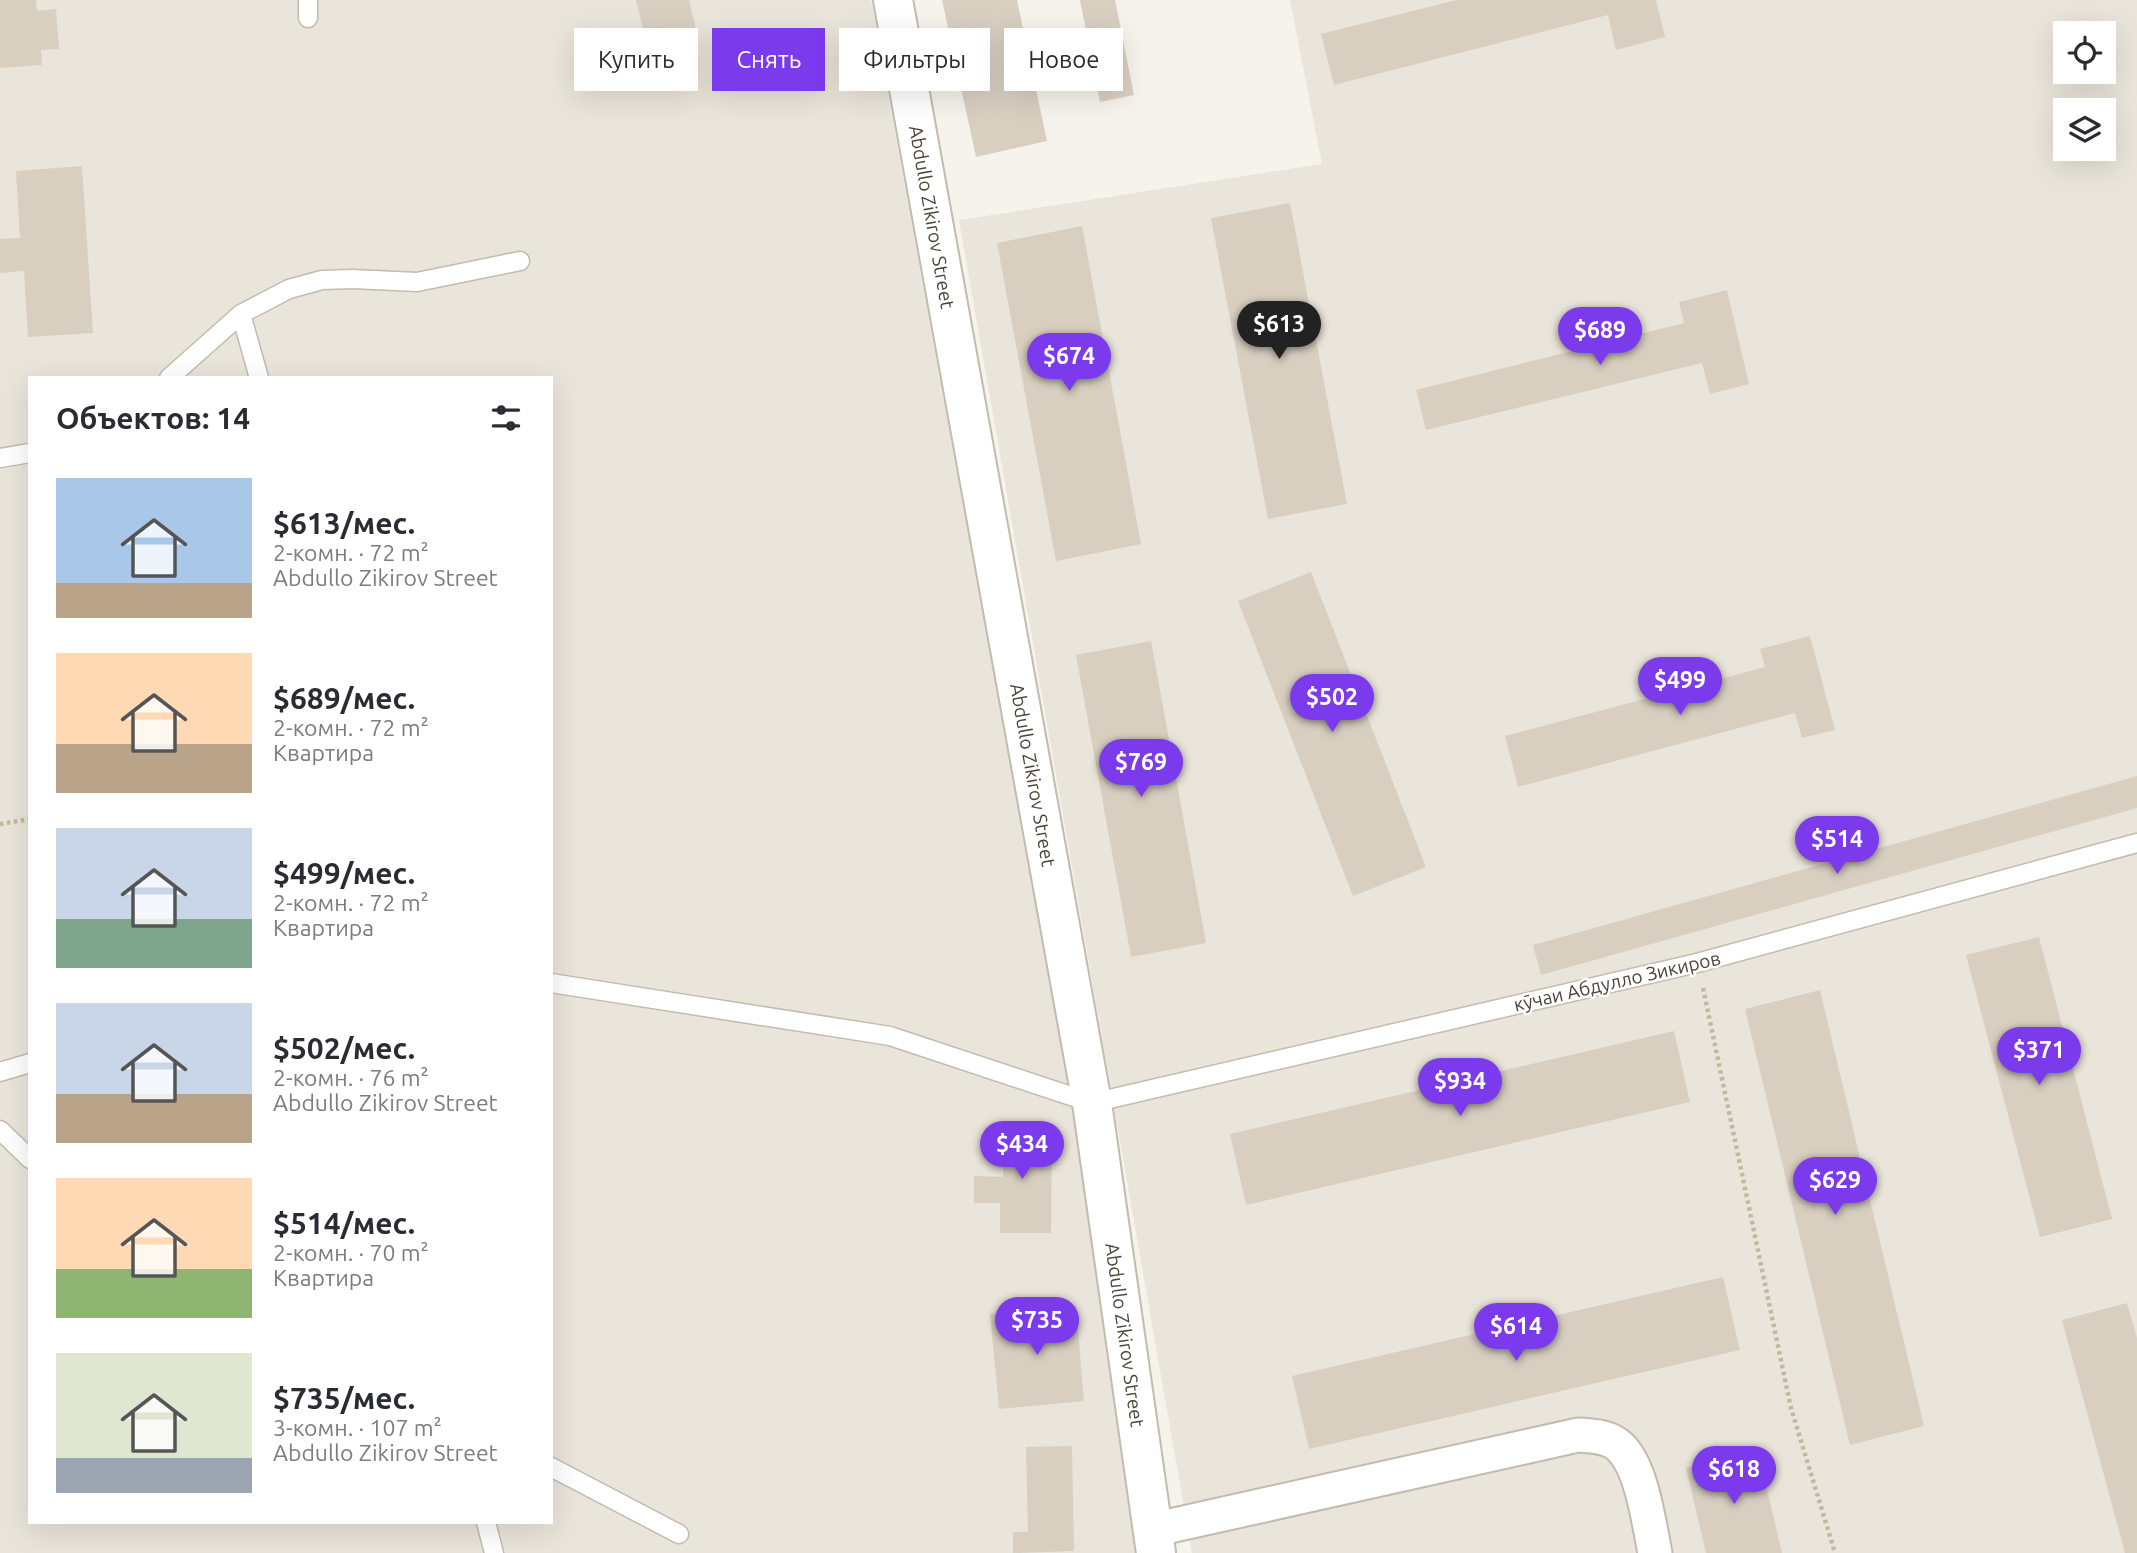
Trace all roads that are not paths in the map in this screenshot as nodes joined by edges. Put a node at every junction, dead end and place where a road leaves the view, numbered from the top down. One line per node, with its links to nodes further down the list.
1 (893, 0): 12 (street, Abdullo Zikirov Street)
2 (520, 261): 3 (lane)
3 (241, 314): 4 (lane); 5 (lane)
4 (171, 376)
5 (258, 376)
6 (28, 453): 7 (lane)
7 (0, 458)
8 (2137, 843): 12 (lane, кӯчаи Абдулло Зикиров)
9 (553, 983): 12 (lane)
10 (28, 1064): 11 (lane)
11 (0, 1072)
12 (1092, 1103): 18 (street, Abdullo Zikirov Street)
13 (0, 1130): 14 (lane)
14 (28, 1157)
15 (553, 1468): 17 (lane)
16 (487, 1524): 19 (lane)
17 (680, 1534)
18 (1154, 1541): 20 (street)
19 (494, 1553)
20 (1656, 1553)

